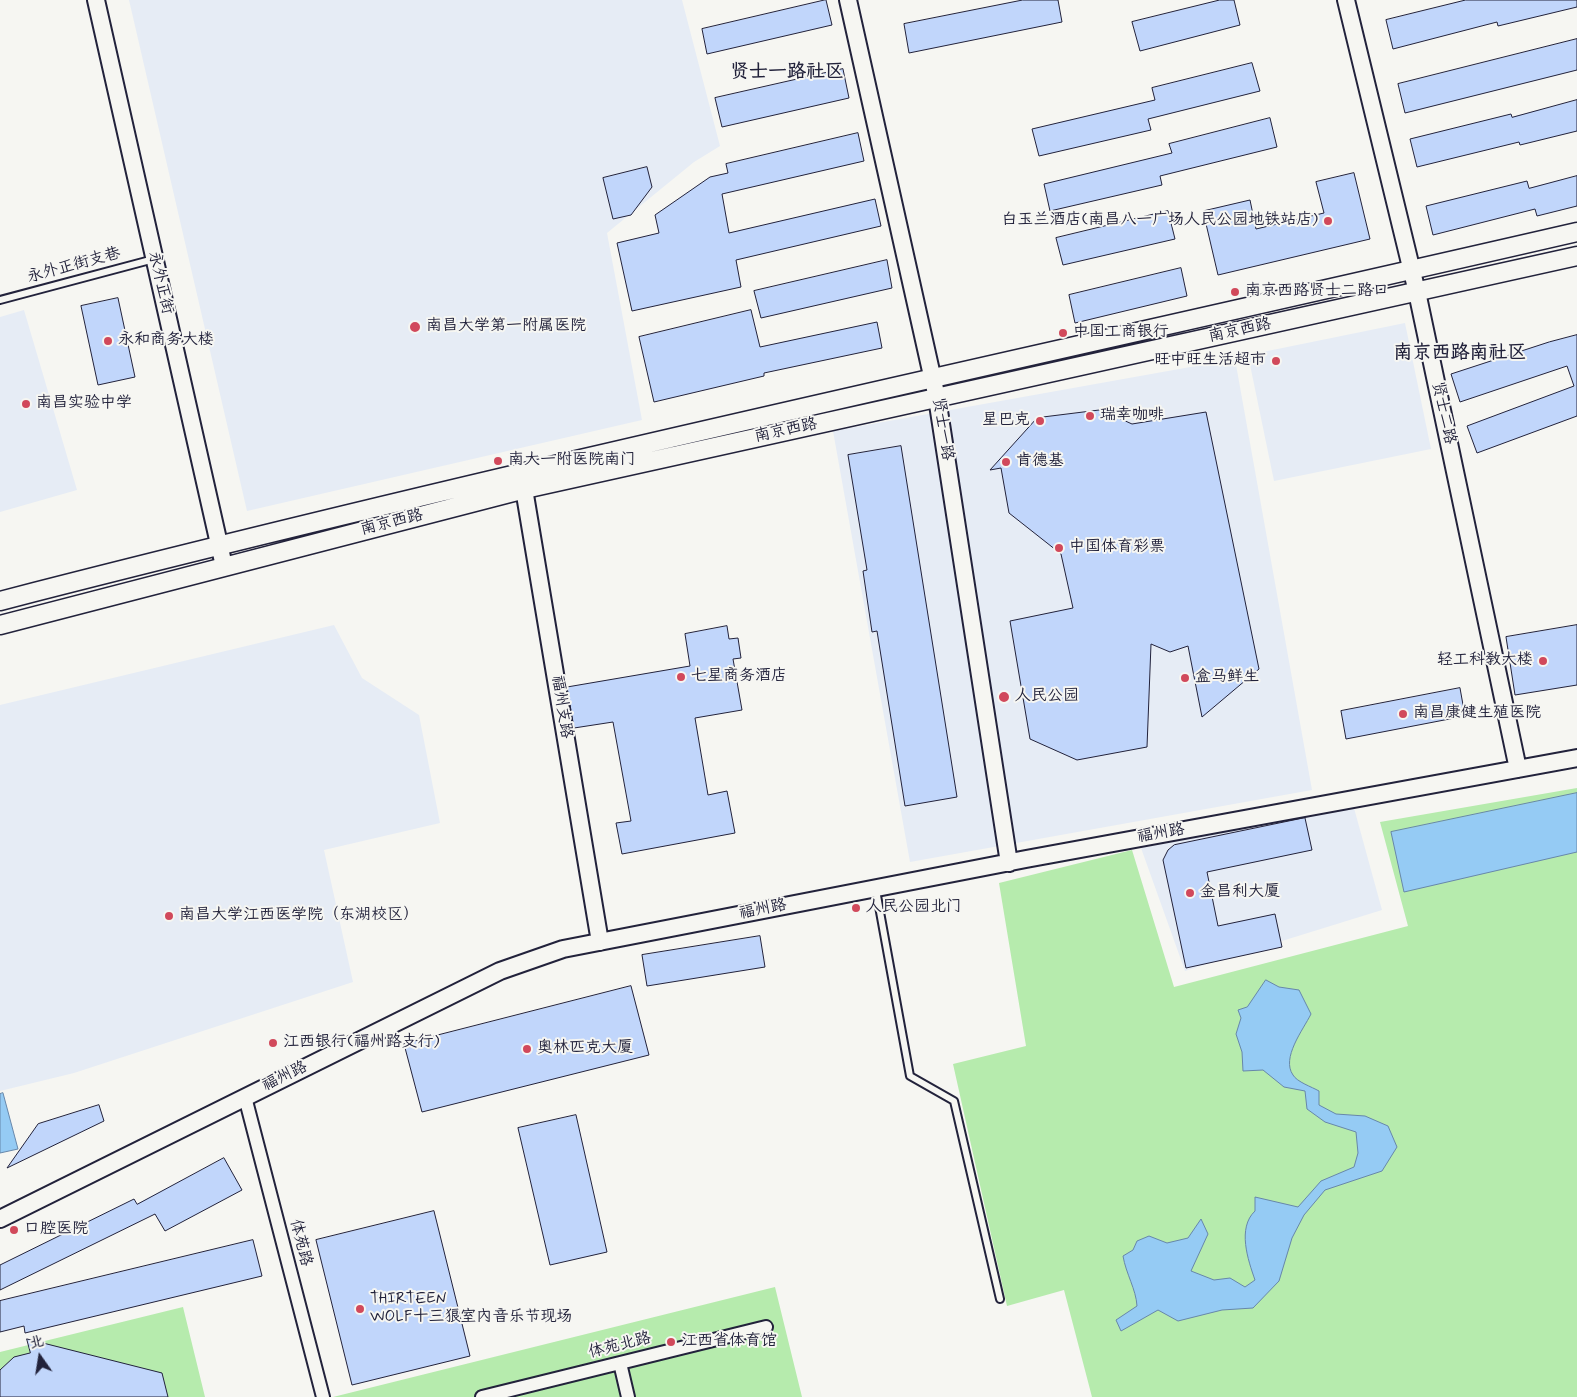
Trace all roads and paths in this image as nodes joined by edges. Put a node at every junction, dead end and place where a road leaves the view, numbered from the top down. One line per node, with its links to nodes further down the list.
1 (96, 0): 6 (street, 永外正街)
2 (848, 0): 10 (street, 贤士一路)
3 (1346, 0): 7 (street, 贤士二路)
4 (1577, 232): 7 (main road, 南京西路)
5 (1577, 256): 8 (main road, 南京西路)
6 (155, 259): 9 (lane, 永外正街支巷); 13 (street, 永外正街)
7 (1411, 270): 8 (street, 贤士二路); 10 (main road, 南京西路)
8 (1417, 292): 11 (main road, 南京西路); 18 (street, 贤士二路)
9 (0, 300)
10 (933, 379): 11 (street, 贤士一路); 12 (main road, 南京西路)
11 (937, 398): 12 (main road, 南京西路); 19 (street, 贤士一路)
12 (523, 481): 13 (main road, 南京西路); 14 (main road, 南京西路); 21 (street, 福州支路)
13 (219, 544): 14 (street, 永外正街); 15 (main road, 南京西路)
14 (224, 566): 16 (main road, 南京西路)
15 (0, 601)
16 (0, 625)
17 (1577, 758): 18 (street, 福州路)
18 (1518, 769): 19 (street, 福州路)
19 (1009, 863): 20 (street, 福州路)
20 (876, 888): 21 (street, 福州路); 24 (lane)
21 (600, 942): 22 (street, 福州路)
22 (245, 1097): 23 (street, 福州路); 27 (street, 体苑路)
23 (0, 1219)
24 (1000, 1299)
25 (766, 1326): 26 (street, 体苑北路)
26 (620, 1363): 28 (street, 体苑北路); 29 (street)
27 (322, 1397)
28 (482, 1397)
29 (628, 1397)

